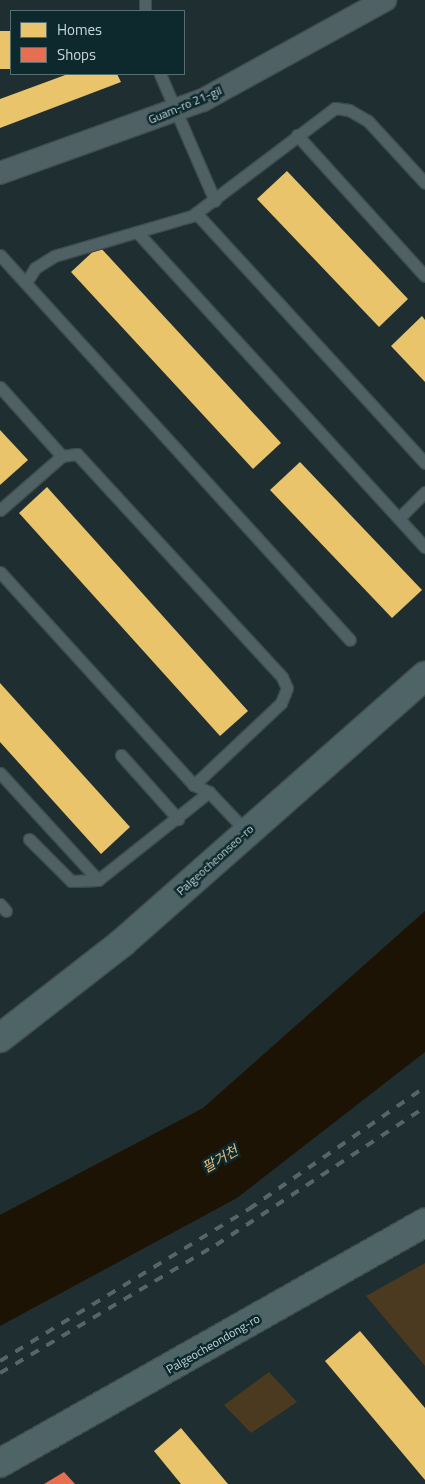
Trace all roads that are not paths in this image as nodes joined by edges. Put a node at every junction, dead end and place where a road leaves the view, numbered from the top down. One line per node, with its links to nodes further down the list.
1 (385, 0): 3 (street, Guam-ro 21-gil)
2 (160, 75): 3 (lane)
3 (176, 111): 5 (street, Guam-ro 21-gil); 7 (lane)
4 (297, 135): 6 (lane); 7 (lane); 11 (lane)
5 (0, 173)
6 (425, 183)
7 (215, 201): 8 (lane)
8 (196, 213): 9 (lane); 15 (lane)
9 (137, 232): 12 (lane); 18 (lane)
10 (0, 255): 12 (lane)
11 (425, 276)
12 (27, 281): 21 (lane)
13 (0, 387): 14 (lane)
14 (62, 456): 17 (lane); 25 (lane)
15 (425, 463)
16 (425, 492): 18 (lane)
17 (0, 510)
18 (399, 518): 19 (lane)
19 (425, 547)
20 (0, 572): 25 (lane)
21 (350, 640)
22 (425, 676): 28 (main road, Palgeocheonseo-ro)
23 (121, 755): 27 (lane)
24 (0, 773): 30 (lane)
25 (194, 785): 26 (lane)
26 (209, 792): 27 (lane); 28 (lane)
27 (178, 819): 30 (lane)
28 (247, 832): 31 (main road, Palgeocheonseo-ro)
29 (29, 839): 30 (lane)
30 (98, 880)
31 (0, 1038)
32 (425, 1223): 33 (main road, Palgeocheondong-ro)
33 (0, 1463)

